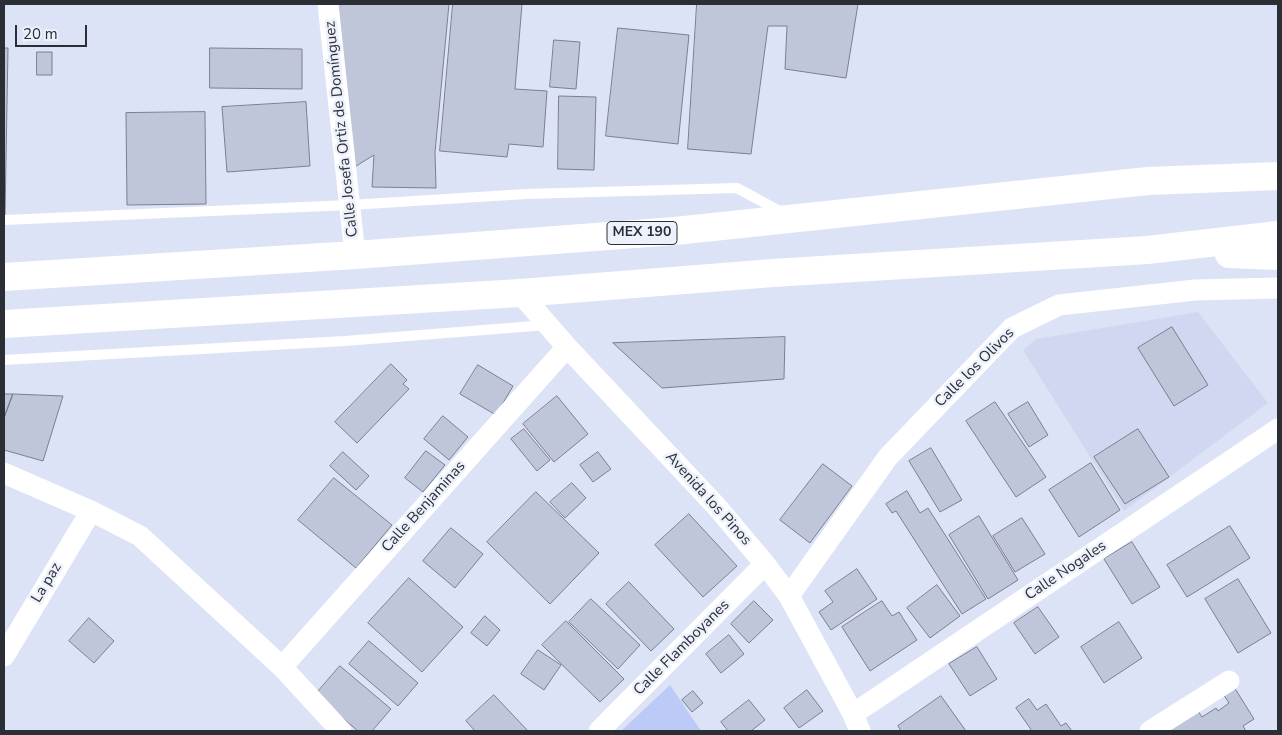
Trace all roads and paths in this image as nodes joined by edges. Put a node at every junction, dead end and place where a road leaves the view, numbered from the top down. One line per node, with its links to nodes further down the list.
1 (328, 4): 5 (street, Calle Josefa Ortiz de Domínguez)
2 (1278, 158): 4 (main road)
3 (1278, 176): 4 (main road, MEX 190)
4 (1148, 181): 6 (main road, MEX 190)
5 (350, 205): 6 (lane); 7 (lane); 10 (street, Calle Josefa Ortiz de Domínguez)
6 (792, 218): 10 (main road, MEX 190)
7 (4, 220)
8 (1278, 235): 9 (main road)
9 (1148, 250): 11 (main road); 14 (main road)
10 (355, 255): 12 (main road, MEX 190)
11 (1278, 256)
12 (4, 277)
13 (1278, 288): 23 (street, Calle los Olivos)
14 (520, 292): 15 (main road); 16 (street, Avenida los Pinos)
15 (4, 324)
16 (548, 325): 17 (street, Avenida los Pinos); 18 (lane)
17 (566, 347): 22 (street, Avenida los Pinos); 25 (street, Calle Benjaminas)
18 (4, 360)
19 (1278, 429): 27 (street, Calle Nogales)
20 (4, 473): 21 (street)
21 (91, 511): 24 (street, La paz); 25 (street)
22 (765, 564): 23 (street, Avenida los Pinos); 29 (street, Calle Flamboyanes)
23 (788, 596): 27 (street, Avenida los Pinos)
24 (4, 656)
25 (282, 667): 28 (street)
26 (1229, 681): 30 (street)
27 (856, 723)
28 (341, 731)
29 (599, 731)
30 (1150, 731)

